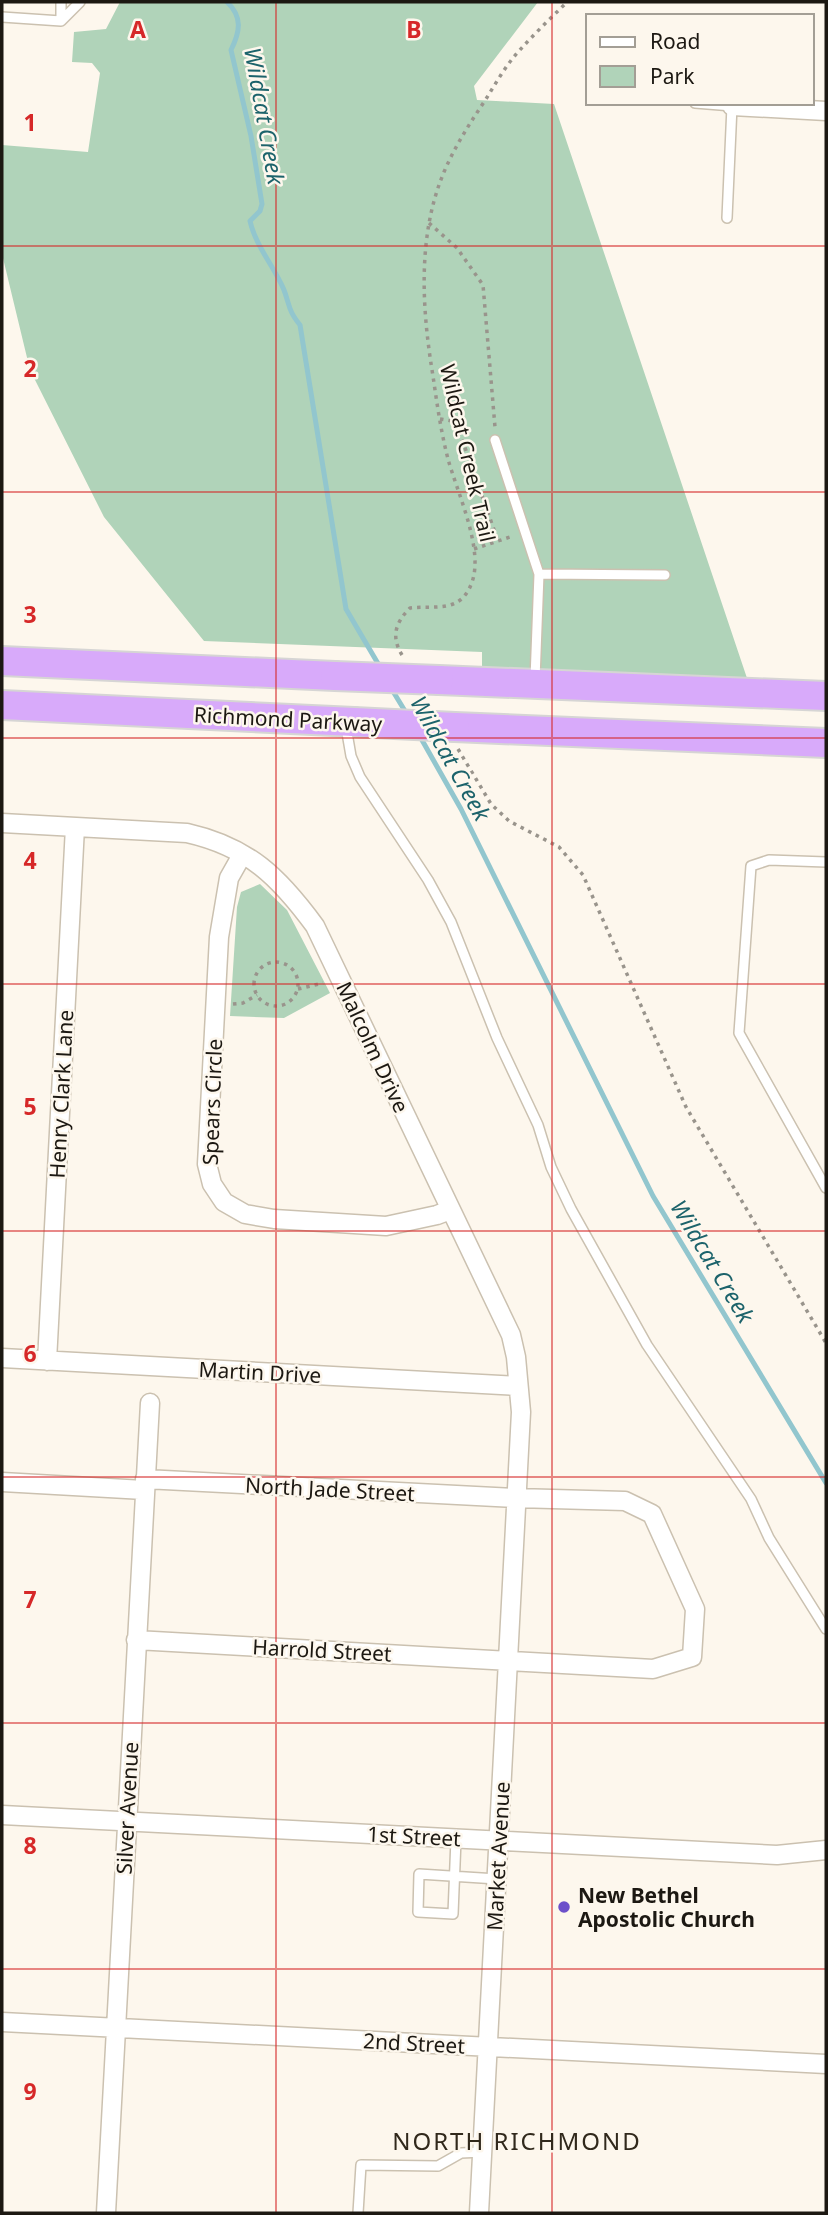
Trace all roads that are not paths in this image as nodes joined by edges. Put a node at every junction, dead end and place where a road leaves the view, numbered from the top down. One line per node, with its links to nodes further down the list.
1 (61, 2): 4 (lane)
2 (80, 2): 4 (lane)
3 (2, 17): 4 (lane)
4 (61, 22)
5 (720, 105): 6 (lane)
6 (732, 106): 7 (street); 8 (lane)
7 (826, 111)
8 (727, 218)
9 (495, 440): 10 (lane)
10 (539, 574): 11 (lane); 13 (lane)
11 (665, 575)
12 (2, 661): 13 (highway, Richmond Parkway, bridge)
13 (535, 683): 14 (highway, Richmond Parkway)
14 (826, 696)
15 (2, 705): 16 (highway, Richmond Parkway)
16 (349, 722): 17 (highway, Richmond Parkway, bridge); 31 (lane)
17 (826, 743)
18 (2, 822): 19 (street, Malcolm Drive)
19 (75, 827): 20 (street, Malcolm Drive); 25 (street, Henry Clark Lane)
20 (242, 855): 23 (street, Malcolm Drive); 23 (street, Spears Circle)
21 (826, 862): 22 (lane)
22 (826, 1188)
23 (450, 1210): 26 (street, Malcolm Drive)
24 (2, 1358): 25 (street, Martin Drive)
25 (47, 1361): 26 (street, Martin Drive)
26 (518, 1386): 30 (street, Malcolm Drive)
27 (150, 1403): 29 (street, Silver Avenue)
28 (2, 1482): 29 (street, North Jade Street)
29 (145, 1484): 30 (street, North Jade Street); 32 (street, Silver Avenue)
30 (516, 1498): 33 (street, Market Avenue); 33 (street, North Jade Street)
31 (826, 1629)
32 (136, 1640): 33 (street, Harrold Street); 35 (street, Silver Avenue)
33 (507, 1660): 37 (street, Market Avenue)
34 (2, 1815): 35 (street, 1st Street)
35 (127, 1821): 36 (street, 1st Street); 42 (street, Silver Avenue)
36 (456, 1839): 37 (street, 1st Street); 39 (lane)
37 (498, 1841): 38 (street, 1st Street); 40 (street, Market Avenue)
38 (826, 1850)
39 (455, 1877): 39 (lane); 40 (lane)
40 (497, 1879): 43 (street, Market Avenue)
41 (2, 2022): 42 (street, 2nd Street)
42 (116, 2028): 43 (street, 2nd Street); 46 (street, Silver Avenue)
43 (489, 2046): 44 (street, 2nd Street); 45 (street, Market Avenue)
44 (826, 2064)
45 (483, 2152): 47 (lane); 48 (street, Market Avenue)
46 (106, 2213)
47 (358, 2213)
48 (479, 2213)

